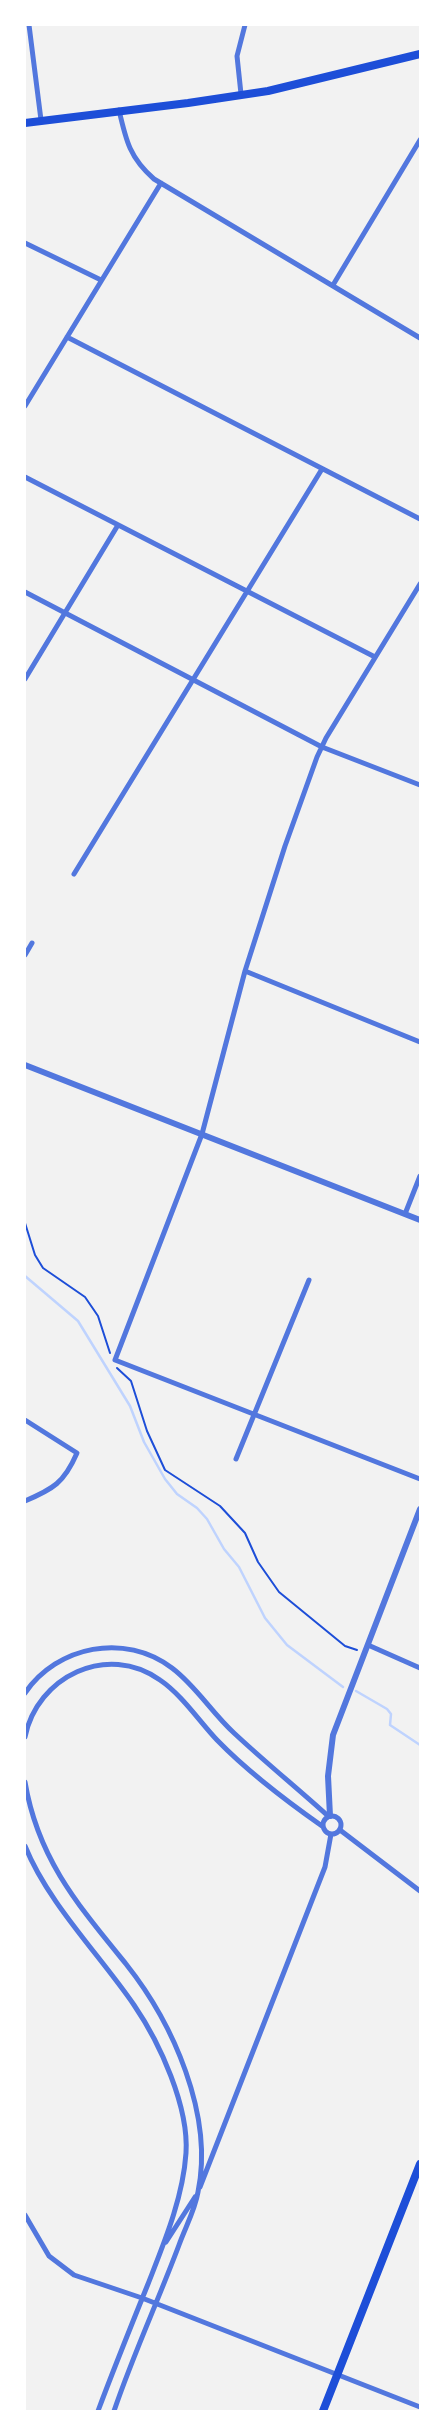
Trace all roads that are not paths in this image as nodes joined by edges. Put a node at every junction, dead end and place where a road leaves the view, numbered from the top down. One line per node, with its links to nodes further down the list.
1 (29, 25): 6 (street)
2 (245, 25): 4 (street)
3 (420, 54): 4 (main road)
4 (241, 94): 5 (main road)
5 (119, 110): 6 (main road); 9 (street)
6 (41, 120): 7 (main road)
7 (25, 122)
8 (420, 140): 12 (street)
9 (160, 184): 11 (street); 12 (street)
10 (25, 243): 11 (street)
11 (101, 280): 13 (street)
12 (333, 285): 14 (street)
13 (67, 337): 15 (street); 16 (street)
14 (420, 338)
15 (25, 406)
16 (322, 469): 18 (street); 22 (street)
17 (25, 477): 19 (street)
18 (420, 519)
19 (118, 525): 22 (street); 23 (street)
20 (420, 584): 24 (street)
21 (25, 592): 23 (street)
22 (246, 592): 24 (street); 26 (street)
23 (66, 612): 25 (street); 26 (street)
24 (375, 656): 27 (street)
25 (25, 679)
26 (193, 679): 27 (street); 29 (street)
27 (322, 747): 28 (street); 32 (street)
28 (420, 785)
29 (74, 874)
30 (32, 944): 31 (street)
31 (25, 955)
32 (245, 971): 33 (street); 35 (street)
33 (420, 1042)
34 (25, 1065): 35 (street)
35 (202, 1134): 37 (street); 40 (street)
36 (420, 1176): 37 (street)
37 (406, 1214): 38 (street)
38 (420, 1220)
39 (309, 1280): 40 (street)
40 (254, 1414): 42 (street); 43 (street)
41 (25, 1420): 44 (street)
42 (236, 1459)
43 (420, 1479)
44 (25, 1502)
45 (420, 1509): 46 (street)
46 (368, 1645): 47 (street); 51 (street)
47 (420, 1668)
48 (25, 1693): 51 (street)
49 (25, 1737): 52 (street)
50 (25, 1782): 58 (street)
51 (329, 1816): 52 (street); 53 (street)
52 (322, 1826): 54 (street)
53 (340, 1830): 54 (street); 56 (street)
54 (331, 1834): 58 (street)
55 (25, 1846): 60 (street)
56 (420, 1891)
57 (420, 2164): 63 (main road)
58 (198, 2192): 60 (street); 62 (street)
59 (25, 2215): 61 (street)
60 (161, 2250): 61 (street)
61 (142, 2298): 62 (street); 65 (street)
62 (157, 2304): 63 (street); 66 (street)
63 (338, 2374): 64 (street); 67 (main road)
64 (420, 2407)
65 (98, 2411)
66 (114, 2411)
67 (324, 2411)

